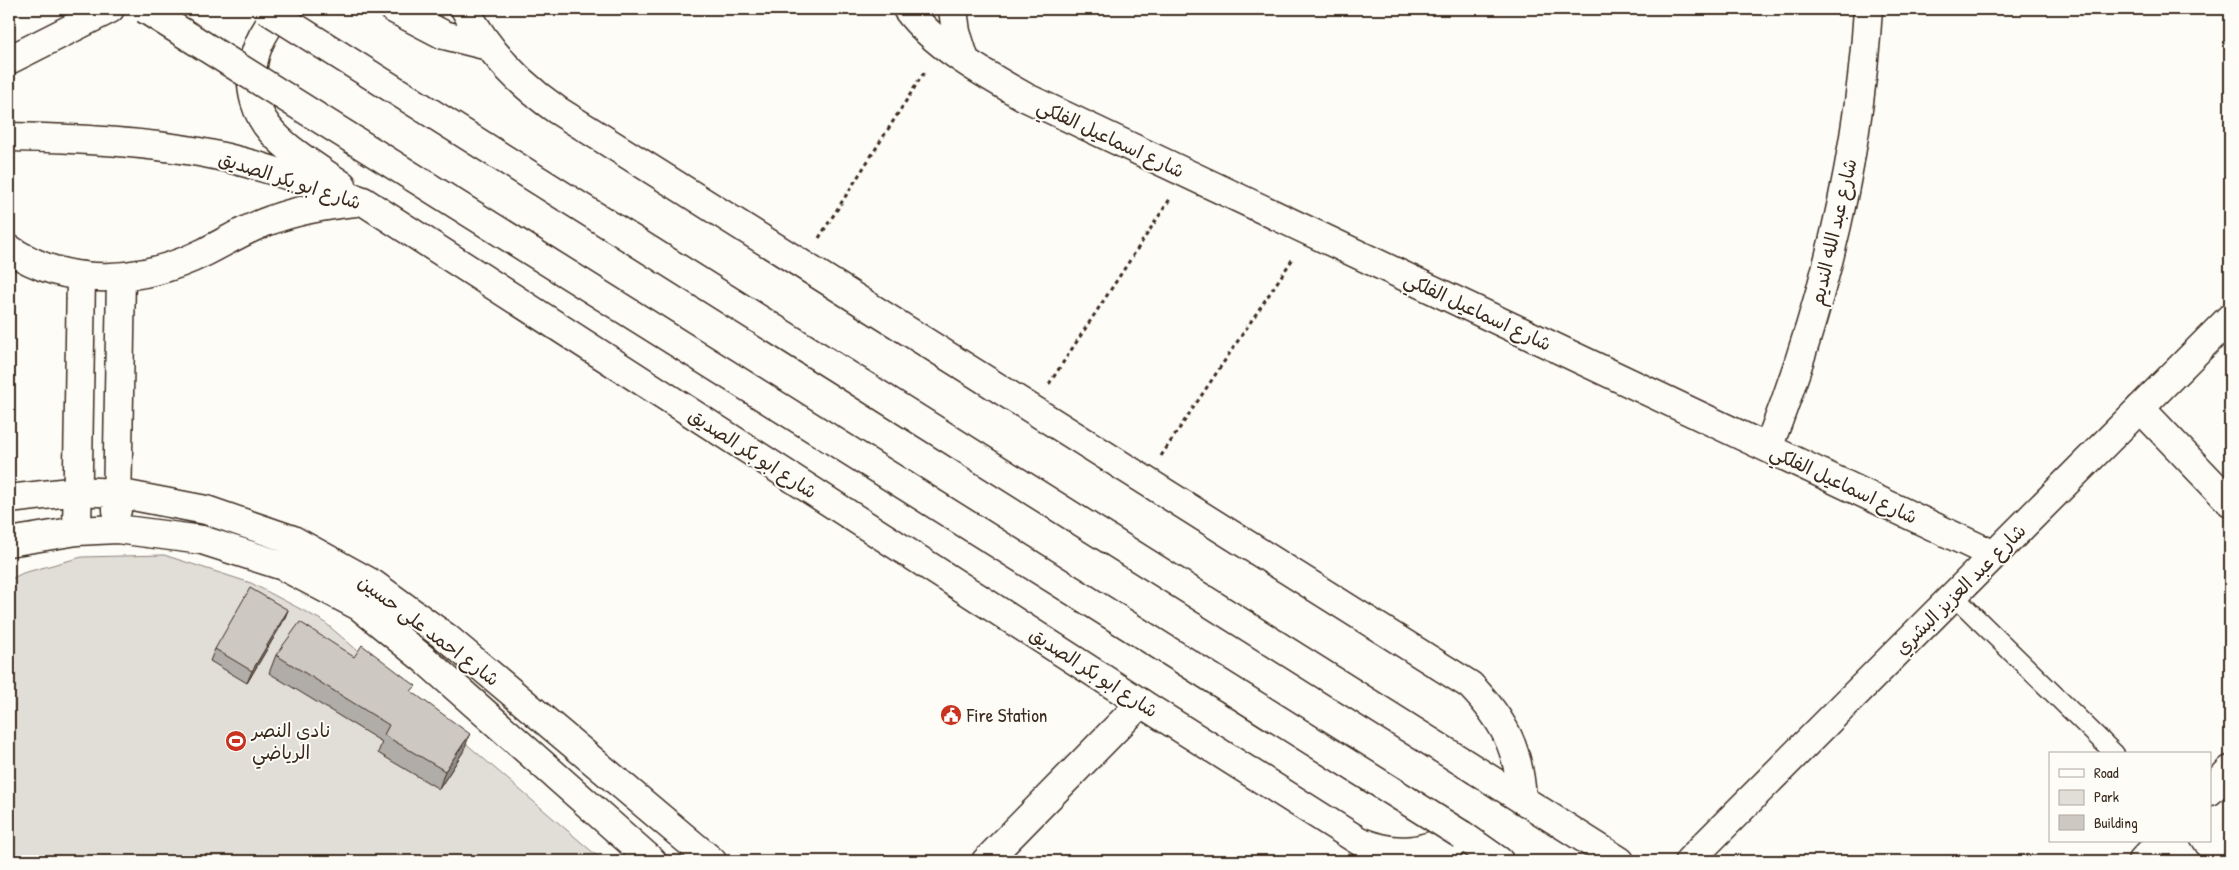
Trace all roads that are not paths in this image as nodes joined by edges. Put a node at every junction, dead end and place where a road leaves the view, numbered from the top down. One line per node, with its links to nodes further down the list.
1 (110, 9): 11 (main road)
2 (145, 9): 35 (main road, bridge)
3 (266, 9): 34 (main road, bridge)
4 (284, 9): 14 (main road)
5 (394, 9): 10 (main road)
6 (466, 9): 10 (main road)
7 (907, 9): 12 (main road, شارع اسماعيل الفلكي)
8 (953, 9): 12 (main road)
9 (1868, 9): 20 (main road, شارع عبد الله النديم)
10 (488, 46): 34 (main road)
11 (9, 60)
12 (966, 60): 20 (main road, شارع اسماعيل الفلكي)
13 (9, 137): 14 (main road, شارع ابو بكر الصديق)
14 (363, 201): 17 (main road); 30 (main road, شارع ابو بكر الصديق)
15 (9, 249): 16 (main road)
16 (81, 276): 17 (main road); 21 (main road)
17 (121, 277): 22 (main road)
18 (2230, 318): 19 (main road, شارع عبد العزيز البشري)
19 (2140, 408): 24 (main road); 28 (main road, شارع عبد العزيز البشري)
20 (1768, 448): 28 (main road, شارع اسماعيل الفلكي)
21 (78, 491): 22 (main road, شارع احمد على حسين); 23 (main road, شارع احمد على حسين); 26 (main road)
22 (117, 493): 25 (main road); 39 (main road, شارع احمد على حسين)
23 (9, 499)
24 (2230, 502)
25 (117, 529): 26 (main road, شارع احمد على حسين); 38 (main road, شارع احمد على حسين)
26 (78, 530): 27 (main road, شارع احمد على حسين)
27 (9, 542)
28 (1994, 555): 29 (main road, شارع عبد العزيز البشري)
29 (1954, 596): 31 (lane); 44 (main road, شارع عبد العزيز البشري)
30 (1141, 703): 35 (main road, شارع ابو بكر الصديق); 40 (main road)
31 (2113, 752)
32 (2230, 770): 33 (main road)
33 (2212, 789)
34 (1522, 799): 43 (main road)
35 (1462, 835): 41 (main road); 42 (main road)
36 (2160, 842): 45 (main road)
37 (2173, 842): 46 (main road)
38 (652, 861)
39 (712, 861)
40 (986, 861)
41 (1435, 861)
42 (1499, 861)
43 (1620, 861)
44 (1689, 861)
45 (2142, 861)
46 (2184, 861)

